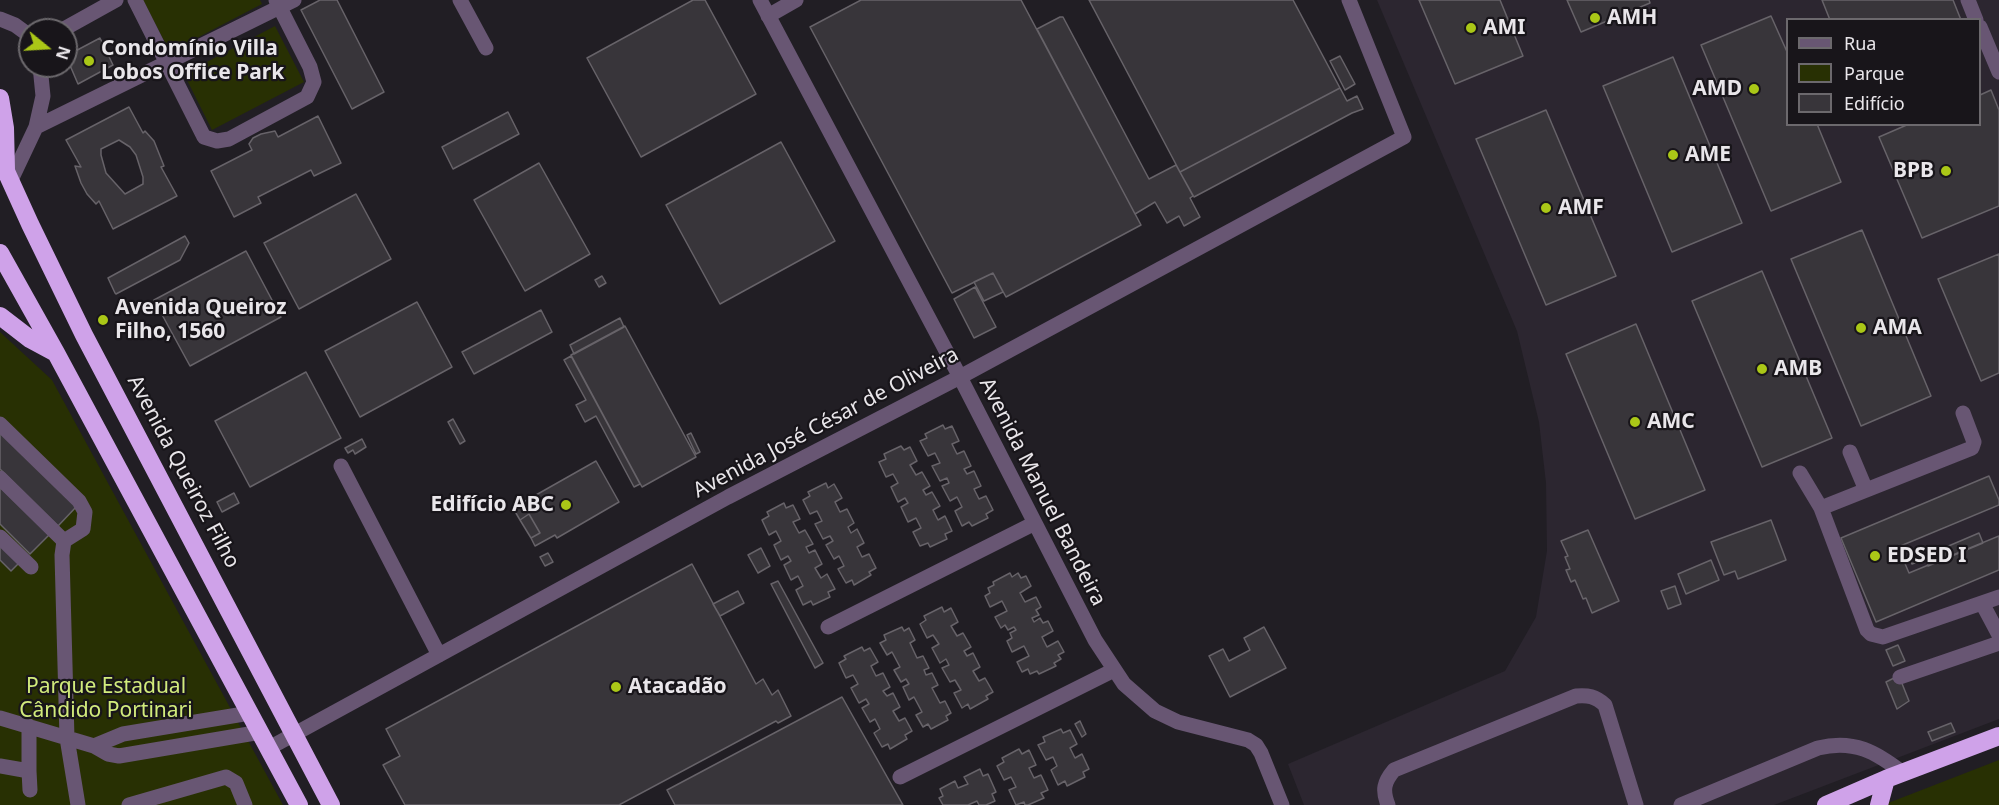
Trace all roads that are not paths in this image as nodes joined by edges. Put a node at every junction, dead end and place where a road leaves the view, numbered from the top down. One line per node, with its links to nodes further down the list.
1 (116, 0): 13 (street)
2 (135, 0): 17 (street)
3 (294, 0): 9 (street)
4 (460, 0): 16 (street)
5 (760, 0): 10 (street, Avenida Manuel Bandeira)
6 (796, 0): 10 (street)
7 (1349, 0): 26 (street, Avenida José César de Oliveira)
8 (1968, 0): 11 (street)
9 (278, 4): 17 (street); 17 (street)
10 (768, 16): 26 (street, Avenida Manuel Bandeira)
11 (1975, 18)
12 (0, 19): 14 (street)
13 (78, 21)
14 (18, 27)
15 (1981, 29): 18 (street)
16 (486, 48)
17 (166, 62): 21 (street)
18 (1999, 72)
19 (41, 78): 21 (street)
20 (0, 98): 22 (highway)
21 (36, 127): 22 (street)
22 (6, 170): 50 (highway, Avenida Queiroz Filho)
23 (0, 253): 25 (highway)
24 (0, 316): 25 (highway)
25 (56, 353): 47 (highway)
26 (960, 377): 35 (street, Avenida Manuel Bandeira); 44 (street, Avenida José César de Oliveira)
27 (1963, 413): 33 (street)
28 (0, 424): 37 (street)
29 (1850, 452): 33 (street)
30 (341, 466): 44 (street)
31 (1800, 472): 34 (street)
32 (0, 478): 37 (street)
33 (1866, 490): 34 (street)
34 (1821, 508): 40 (street)
35 (1035, 523): 41 (street); 45 (street, Avenida Manuel Bandeira)
36 (0, 537): 38 (street)
37 (64, 542): 52 (street)
38 (31, 567)
39 (1999, 597): 40 (street)
40 (1982, 603): 42 (street)
41 (828, 627)
42 (1999, 635)
43 (1999, 644): 46 (street)
44 (439, 655): 50 (street, Avenida José César de Oliveira)
45 (1114, 670): 58 (street); 66 (street, Avenida Manuel Bandeira)
46 (1900, 677)
47 (250, 713): 53 (highway); 55 (street)
48 (0, 718): 49 (street, Avenida José César de Oliveira)
49 (29, 726): 52 (street, Avenida José César de Oliveira); 57 (street)
50 (295, 734): 53 (street, Avenida José César de Oliveira); 65 (highway, Avenida Queiroz Filho)
51 (1999, 736): 59 (highway)
52 (67, 738): 55 (street, Avenida José César de Oliveira); 61 (street)
53 (265, 740): 55 (street, Avenida José César de Oliveira); 64 (highway)
54 (1999, 743): 59 (street)
55 (94, 746)
56 (0, 766): 57 (street)
57 (29, 771): 60 (street)
58 (900, 777)
59 (1888, 786): 69 (street); 70 (highway); 71 (street)
60 (30, 790)
61 (78, 805)
62 (129, 805): 63 (street)
63 (245, 805)
64 (299, 805)
65 (331, 805)
66 (1282, 805)
67 (1388, 805): 68 (street)
68 (1636, 805)
69 (1681, 805)
70 (1826, 805)
71 (1839, 805)

